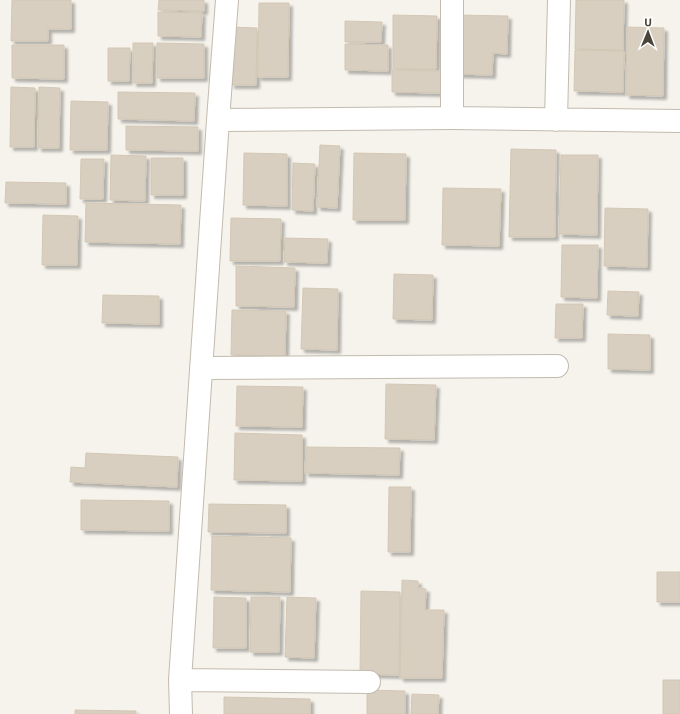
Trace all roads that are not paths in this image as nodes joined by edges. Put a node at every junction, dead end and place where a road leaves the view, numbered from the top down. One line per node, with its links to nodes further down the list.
1 (227, 0): 5 (street)
2 (452, 0): 4 (street)
3 (559, 0): 6 (street)
4 (452, 118): 5 (street); 6 (street)
5 (218, 120): 9 (street)
6 (556, 120): 7 (street)
7 (680, 121)
8 (557, 366): 9 (street)
9 (201, 368): 10 (street)
10 (180, 680): 11 (street); 12 (street)
11 (369, 682)
12 (181, 714)

